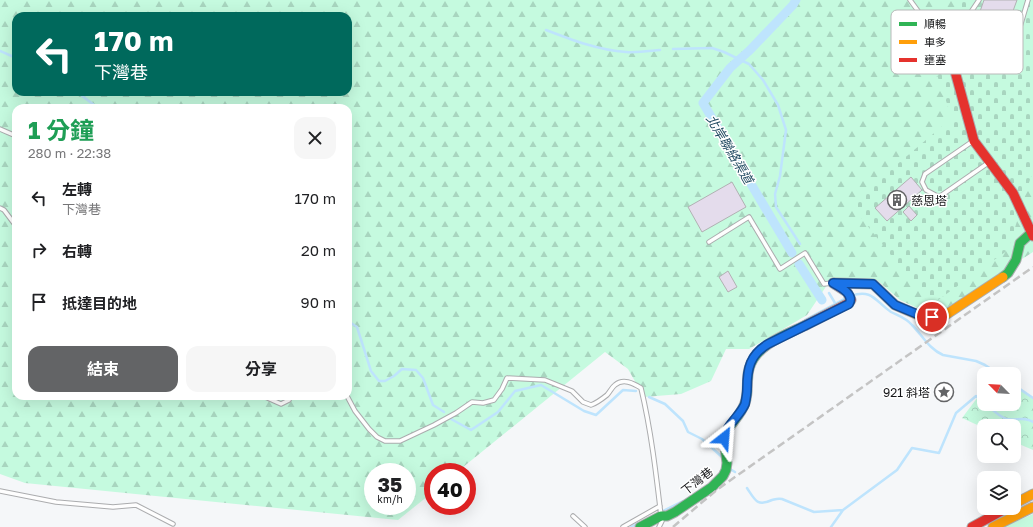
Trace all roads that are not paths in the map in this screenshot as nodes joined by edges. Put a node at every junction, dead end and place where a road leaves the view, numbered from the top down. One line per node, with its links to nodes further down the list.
1 (910, 0): 4 (lane)
2 (979, 0): 5 (lane)
3 (1028, 0): 6 (lane)
4 (917, 10)
5 (972, 10)
6 (1023, 17)
7 (955, 74): 10 (street)
8 (0, 129): 9 (lane)
9 (12, 134)
10 (974, 141): 11 (street); 11 (lane)
11 (989, 162): 14 (street)
12 (0, 208): 13 (lane)
13 (12, 221)
14 (1032, 234): 16 (street)
15 (709, 242): 16 (lane)
16 (833, 283): 27 (street, 下灣巷)
17 (272, 400): 18 (lane)
18 (289, 400)
19 (349, 400): 23 (lane)
20 (0, 491): 28 (lane)
21 (1033, 494): 22 (street)
22 (1021, 500)
23 (660, 506): 27 (lane); 30 (lane)
24 (1033, 507): 34 (street)
25 (994, 515): 33 (street)
26 (573, 516): 29 (lane)
27 (661, 516): 31 (street, 下灣巷); 32 (lane)
28 (173, 524)
29 (585, 527)
30 (623, 527)
31 (640, 527)
32 (659, 527)
33 (972, 527)
34 (992, 527)

